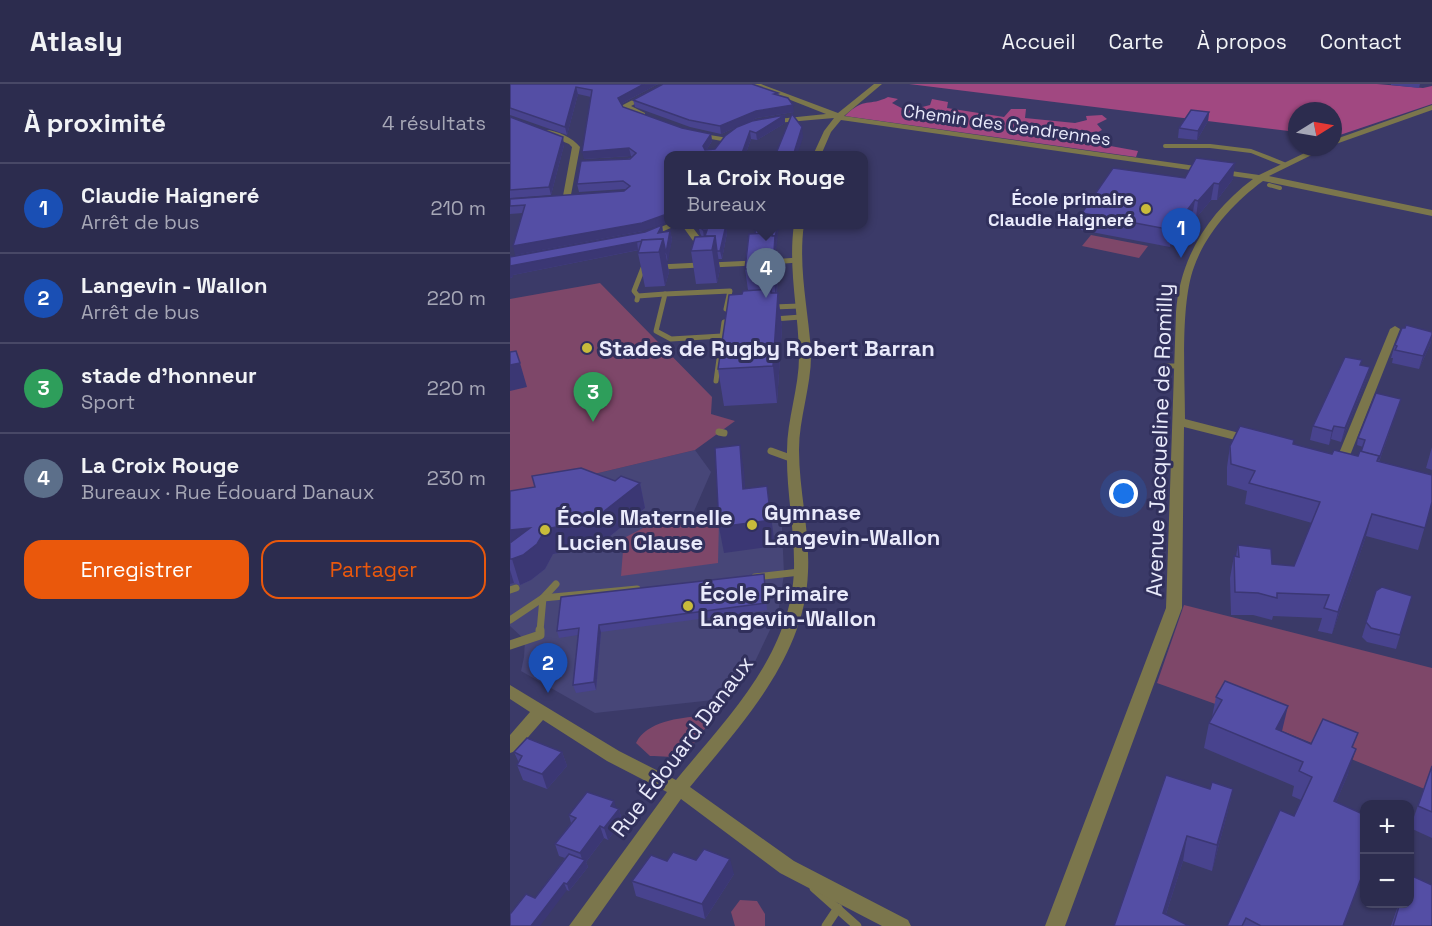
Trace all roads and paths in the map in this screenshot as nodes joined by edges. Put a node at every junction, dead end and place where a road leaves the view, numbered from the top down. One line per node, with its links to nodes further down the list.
1 (669, 84): 6 (street)
2 (754, 84): 5 (street, Chemin des Cendrennes)
3 (878, 84): 5 (street)
4 (1432, 107): 12 (street)
5 (837, 116): 7 (street); 15 (street); 20 (street, Chemin des Cendrennes)
6 (648, 117)
7 (759, 124)
8 (541, 130): 18 (street)
9 (687, 131): 11 (street)
10 (731, 134): 11 (street)
11 (722, 139): 13 (street)
12 (1342, 140)
13 (715, 147)
14 (1166, 147): 17 (lane)
15 (819, 151)
16 (1303, 156): 17 (street, Avenue Jacqueline de Romilly)
17 (1284, 164): 20 (street, Avenue Jacqueline de Romilly)
18 (574, 165): 19 (street); 22 (street)
19 (585, 165)
20 (1265, 181): 21 (lane); 23 (street, Chemin des Cendrennes); 39 (street, Avenue Jacqueline de Romilly)
21 (1280, 188)
22 (544, 200)
23 (1432, 213)
24 (664, 228): 27 (street)
25 (688, 229): 28 (street)
26 (799, 229): 29 (street, Rue Édouard Danaux)
27 (634, 237)
28 (699, 250)
29 (798, 260): 30 (lane); 33 (street, Rue Édouard Danaux)
30 (665, 294): 31 (lane); 37 (lane)
31 (737, 308)
32 (760, 308): 33 (lane)
33 (801, 311): 34 (lane); 44 (street, Rue Édouard Danaux)
34 (770, 319)
35 (735, 321): 37 (lane)
36 (1395, 329): 45 (street)
37 (722, 336): 40 (lane)
38 (1162, 366): 39 (lane)
39 (1180, 366): 41 (street, Avenue Jacqueline de Romilly)
40 (716, 381)
41 (1180, 422): 42 (street); 63 (street, Avenue Jacqueline de Romilly)
42 (1263, 443)
43 (771, 451): 44 (lane)
44 (793, 459): 46 (street, Rue Édouard Danaux)
45 (1341, 463)
46 (800, 572): 47 (lane); 56 (street, Rue Édouard Danaux)
47 (750, 577)
48 (556, 584): 50 (lane)
49 (648, 588): 50 (lane)
50 (543, 598): 51 (lane); 52 (lane)
51 (510, 620)
52 (510, 645)
53 (510, 691): 54 (street)
54 (541, 711): 55 (street); 56 (street)
55 (510, 746)
56 (679, 789): 57 (street); 59 (street, Rue Édouard Danaux)
57 (787, 867): 58 (lane); 62 (street)
58 (838, 909): 60 (lane); 61 (lane)
59 (579, 926)
60 (826, 926)
61 (857, 926)
62 (901, 926)
63 (1055, 926)

